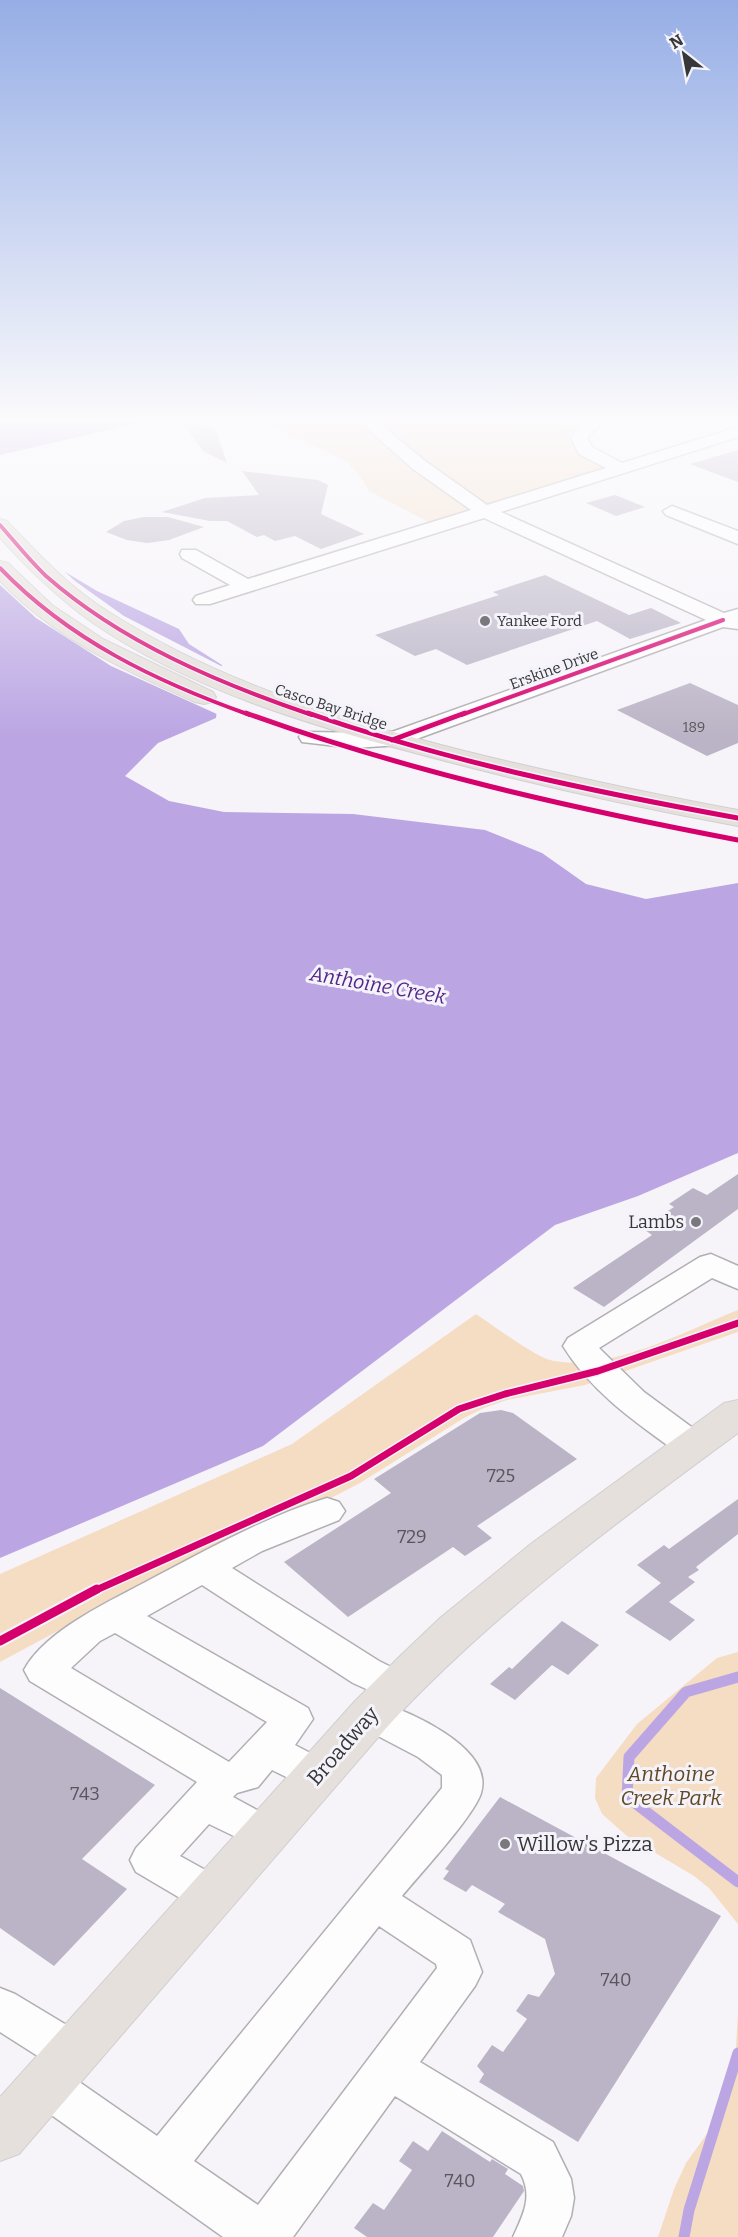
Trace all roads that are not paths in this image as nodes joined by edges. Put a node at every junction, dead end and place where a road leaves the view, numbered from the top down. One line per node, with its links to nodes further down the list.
1 (2, 527): 12 (main road, Casco Bay Bridge)
2 (432, 527): 8 (street)
3 (521, 527): 10 (street)
4 (712, 527): 5 (street)
5 (738, 538)
6 (189, 554): 8 (street)
7 (0, 568): 11 (main road, Casco Bay Bridge)
8 (246, 586): 9 (street)
9 (203, 600)
10 (733, 620): 12 (street, Erskine Drive)
11 (310, 737): 12 (street, Erskine Drive); 14 (main road, Casco Bay Bridge)
12 (392, 740): 13 (main road, Casco Bay Bridge)
13 (738, 818)
14 (738, 840)
15 (738, 1279): 17 (street)
16 (738, 1413): 17 (main road, Broadway)
17 (693, 1446): 21 (main road, Broadway)
18 (327, 1511): 19 (street)
19 (203, 1568): 20 (street); 21 (street)
20 (117, 1616): 22 (street); 24 (street)
21 (383, 1700): 23 (main road, Broadway); 27 (street)
22 (268, 1749): 23 (street); 24 (street)
23 (317, 1776): 25 (main road, Broadway)
24 (214, 1790): 25 (street); 26 (street)
25 (265, 1834): 26 (main road, Broadway)
26 (212, 1895): 30 (main road, Broadway)
27 (374, 1900): 29 (street); 32 (street)
28 (0, 2008): 30 (street)
29 (389, 2067): 33 (street); 34 (street)
30 (59, 2069): 31 (main road, Broadway); 32 (street)
31 (0, 2136)
32 (162, 2166): 33 (street)
33 (263, 2237)
34 (537, 2237)

